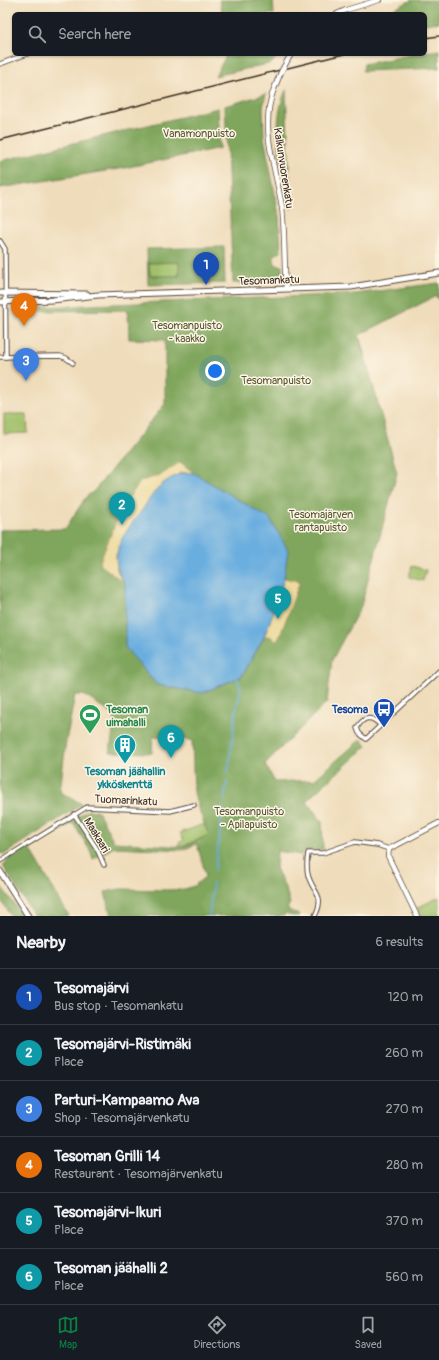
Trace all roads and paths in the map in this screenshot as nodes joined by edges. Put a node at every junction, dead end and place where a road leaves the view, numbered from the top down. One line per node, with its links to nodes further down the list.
1 (379, 0): 2 (street)
2 (342, 12)
3 (22, 56): 5 (street)
4 (290, 56): 8 (street, Kalkunvuorenkatu, bridge)
5 (0, 64)
6 (0, 241): 9 (street)
7 (439, 272): 8 (main road, Tesomankatu)
8 (286, 289): 11 (main road, Tesomankatu)
9 (6, 293): 10 (main road, Tesomankatu); 11 (main road, Tesomankatu); 13 (street)
10 (0, 294)
11 (98, 295): 13 (main road, Tesomankatu)
12 (0, 302): 13 (main road, Tesomankatu)
13 (6, 302): 14 (street)
14 (6, 357): 15 (street); 16 (street)
15 (0, 358)
16 (73, 363)
17 (439, 671): 18 (street)
18 (380, 725): 18 (street)
19 (194, 805): 20 (street, Tuomarinkatu)
20 (74, 814): 23 (street, Tuomarinkatu); 24 (street, Maakaari)
21 (439, 823): 22 (street)
22 (389, 849): 27 (street); 28 (street)
23 (0, 861)
24 (104, 865)
25 (0, 871): 26 (main road)
26 (28, 916)
27 (315, 916)
28 (417, 916)

